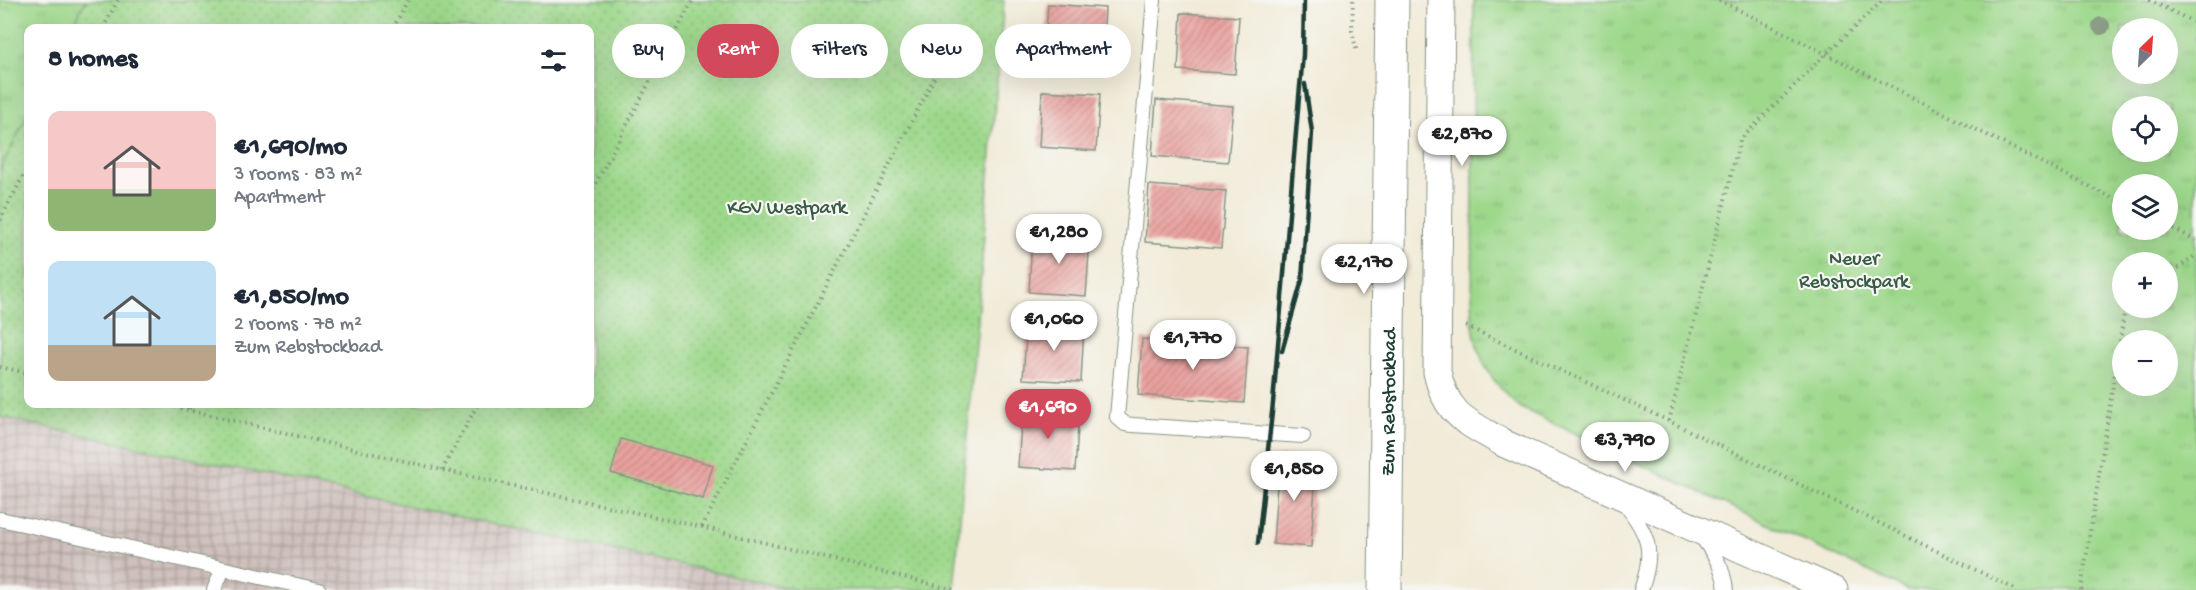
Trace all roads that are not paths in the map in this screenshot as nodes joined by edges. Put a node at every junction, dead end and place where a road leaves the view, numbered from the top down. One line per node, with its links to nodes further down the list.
1 (1154, 0): 4 (lane)
2 (1392, 0): 11 (main road, Zum Rebstockbad)
3 (1441, 0): 5 (street)
4 (1303, 436)
5 (1617, 494): 7 (street); 12 (lane)
6 (0, 519): 8 (lane)
7 (1698, 531): 13 (lane); 14 (street)
8 (223, 569): 9 (lane); 10 (lane)
9 (214, 590)
10 (319, 590)
11 (1385, 590)
12 (1641, 590)
13 (1726, 590)
14 (1834, 590)

